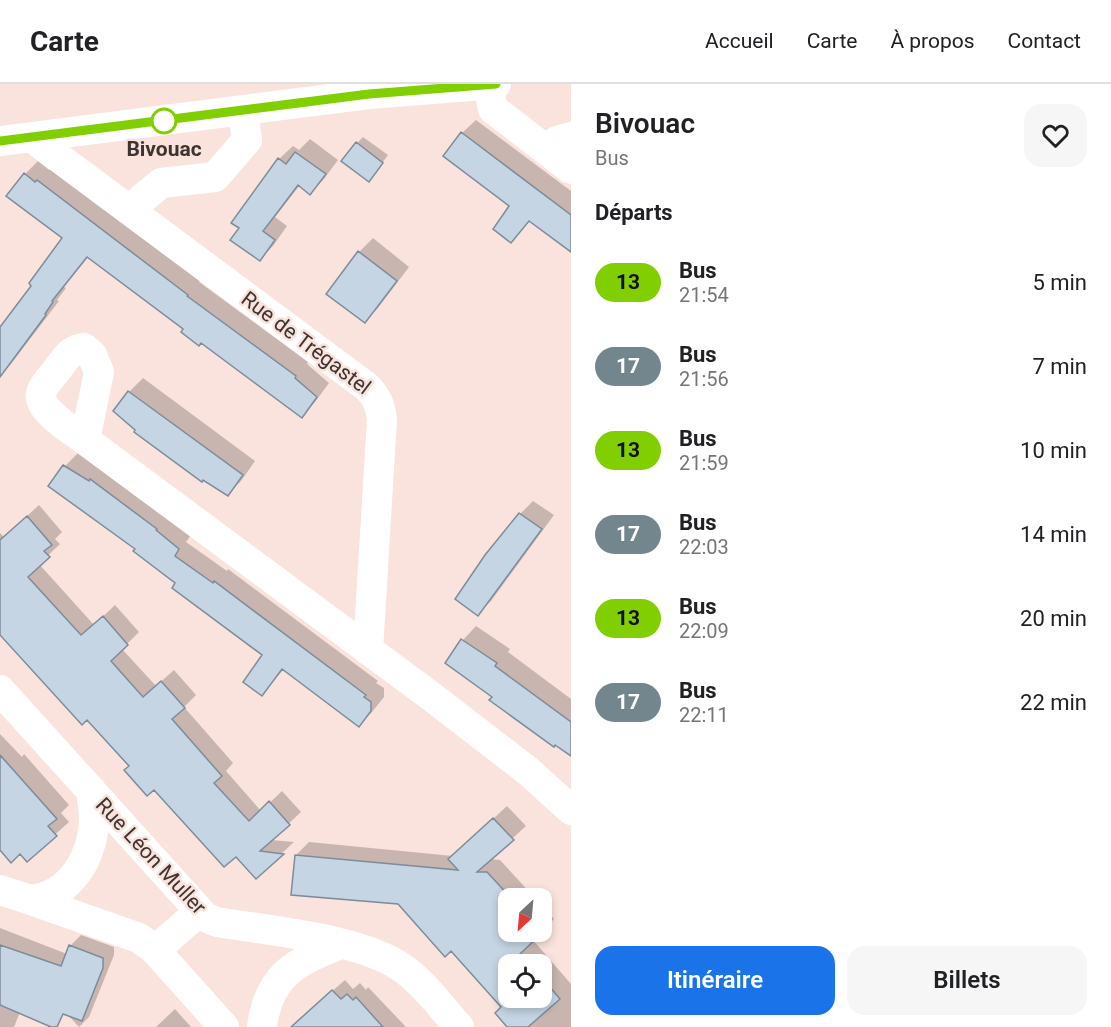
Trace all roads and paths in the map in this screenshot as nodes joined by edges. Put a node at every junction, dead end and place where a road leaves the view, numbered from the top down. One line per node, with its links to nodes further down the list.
1 (492, 85): 2 (street); 6 (street)
2 (411, 88): 3 (street)
3 (243, 111): 4 (street); 8 (street)
4 (31, 137): 5 (street); 8 (street, Rue de Trégastel)
5 (0, 141)
6 (558, 143): 7 (street)
7 (571, 169)
8 (129, 210): 10 (street, Rue de Trégastel)
9 (85, 440): 10 (street)
10 (368, 650): 13 (street)
11 (0, 690): 12 (street, Rue Léon Muller)
12 (91, 790): 15 (street); 16 (street, Rue Léon Muller)
13 (571, 810)
14 (0, 891): 15 (street)
15 (31, 900): 18 (street)
16 (199, 912): 17 (street, Rue Léon Muller); 18 (street)
17 (340, 944): 20 (street); 21 (street, Rue Léon Muller)
18 (155, 950): 19 (street)
19 (224, 1027)
20 (262, 1027)
21 (459, 1027)

